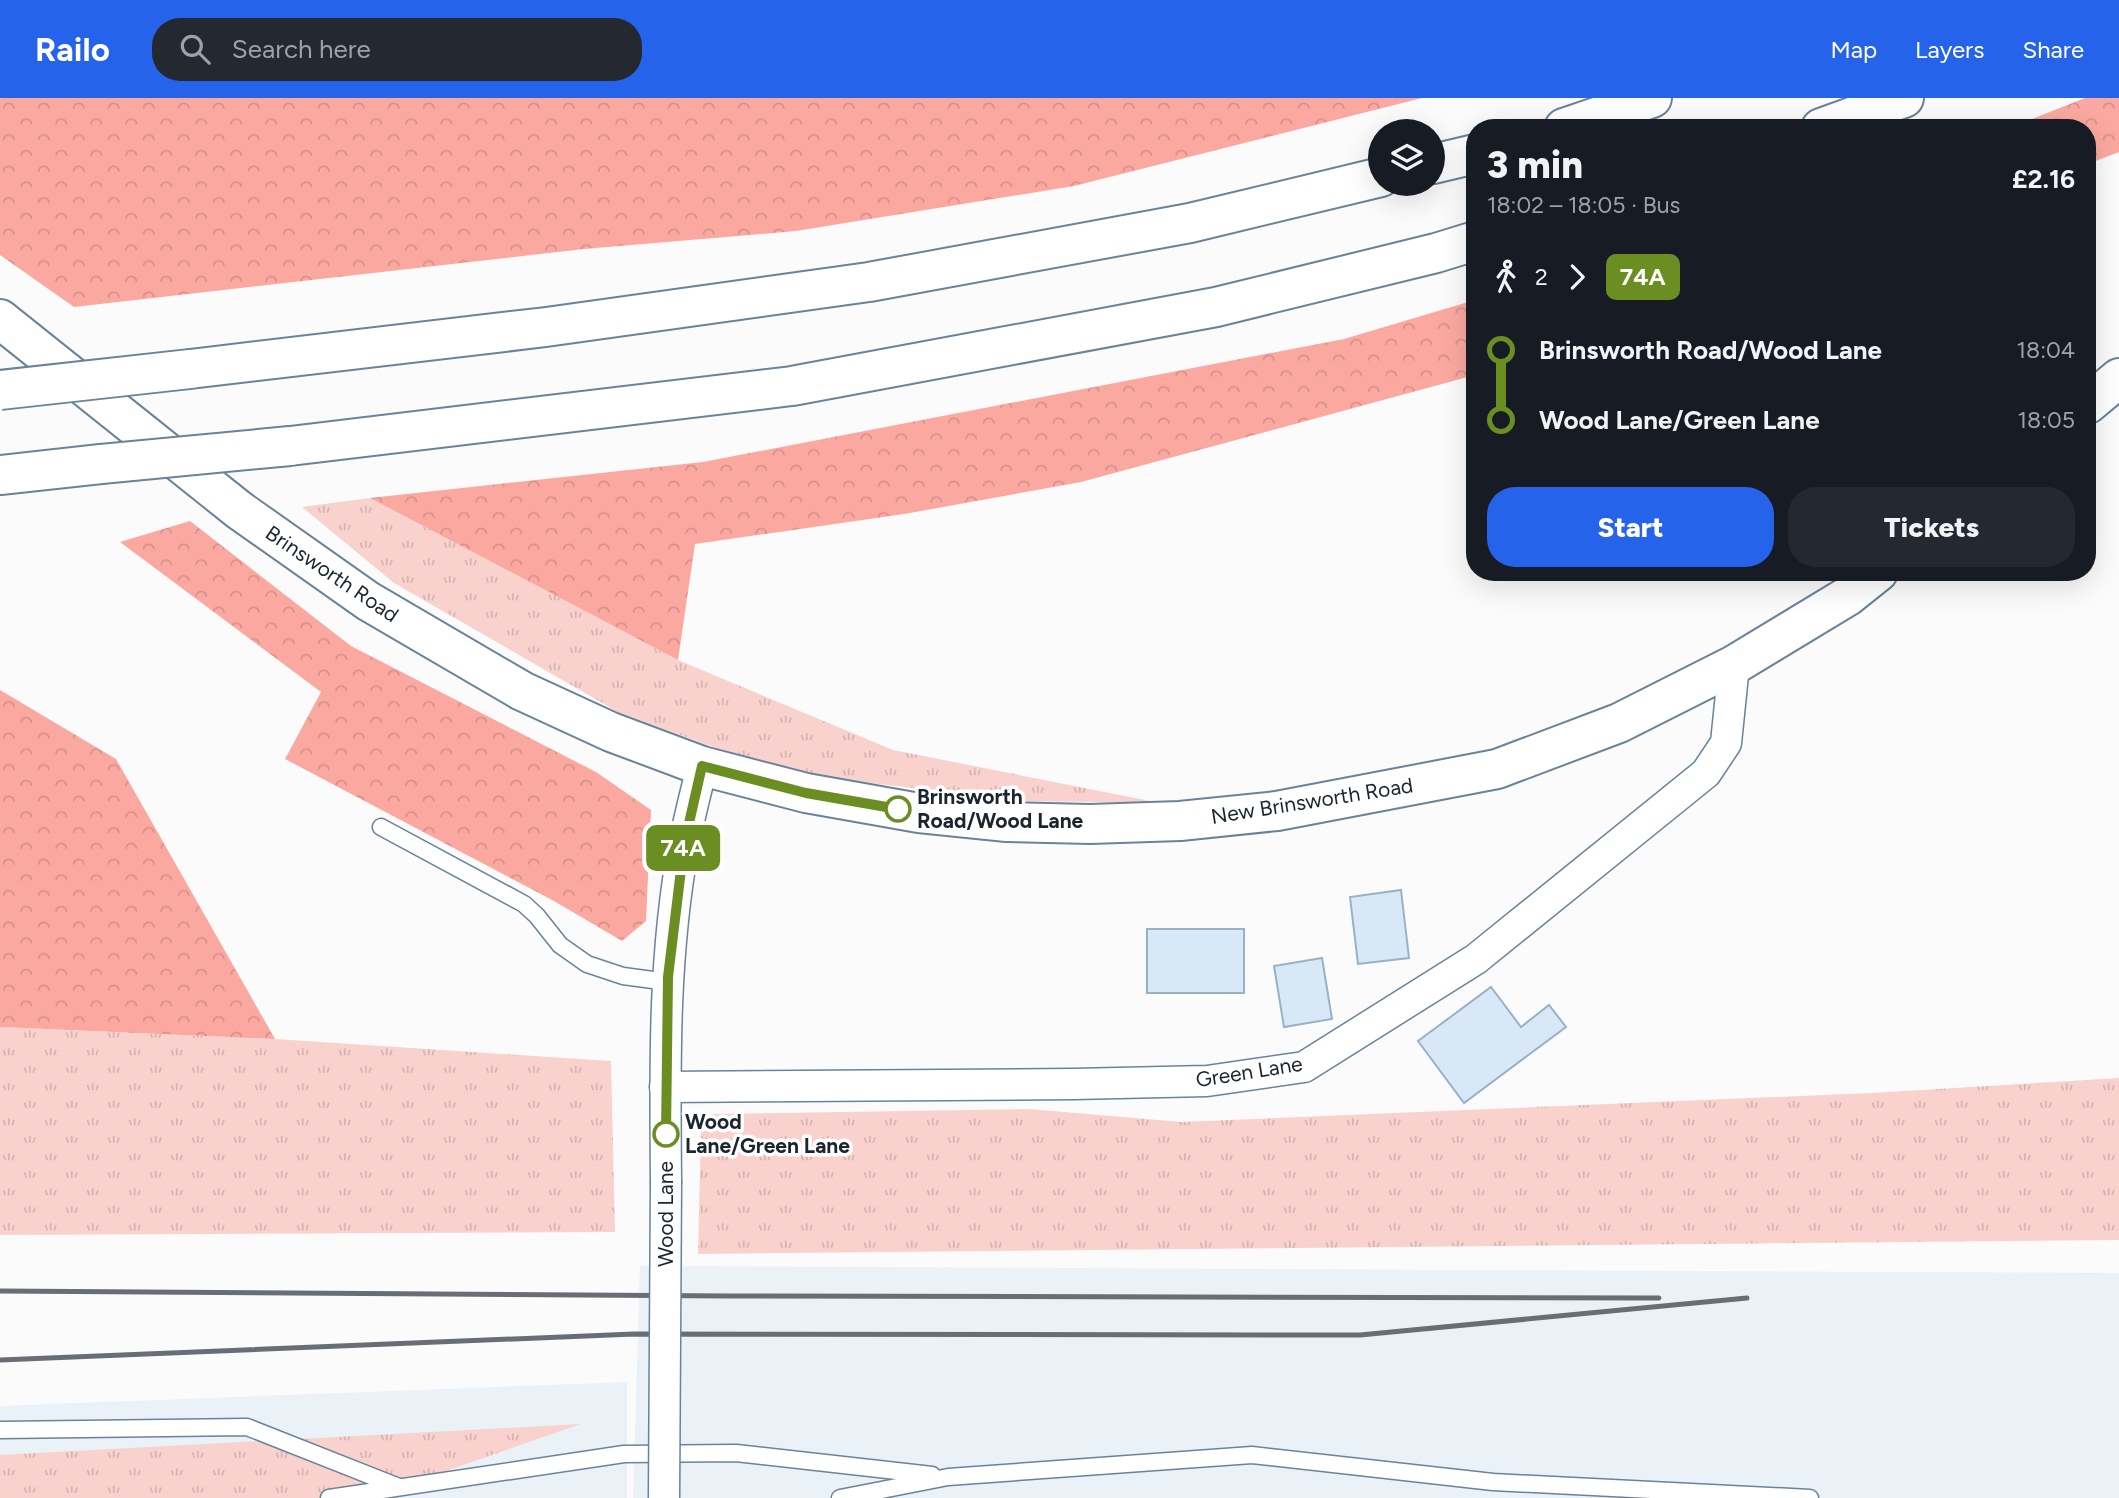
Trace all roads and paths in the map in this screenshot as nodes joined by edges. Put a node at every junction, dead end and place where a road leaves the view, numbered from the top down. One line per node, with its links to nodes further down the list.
1 (1652, 98): 3 (main road)
2 (1904, 98): 4 (main road)
3 (1590, 119)
4 (1846, 119)
5 (1466, 156): 6 (main road)
6 (1445, 161)
7 (1368, 180): 11 (main road, bridge)
8 (1466, 244): 13 (main road, bridge)
9 (0, 319): 16 (main road, Brinsworth Road)
10 (2119, 378): 12 (main road)
11 (0, 390)
12 (2096, 397)
13 (0, 475)
14 (1867, 581): 15 (main road, New Brinsworth Road)
15 (1734, 665): 16 (main road, New Brinsworth Road); 19 (street, Green Lane)
16 (702, 766): 18 (street, Wood Lane)
17 (381, 827): 18 (lane)
18 (668, 982): 19 (street, Wood Lane)
19 (665, 1087): 24 (street, Wood Lane, bridge)
20 (0, 1430): 22 (lane)
21 (948, 1477): 22 (lane); 25 (lane); 26 (lane)
22 (400, 1487): 23 (lane)
23 (330, 1498)
24 (664, 1498)
25 (840, 1498)
26 (1810, 1498)

